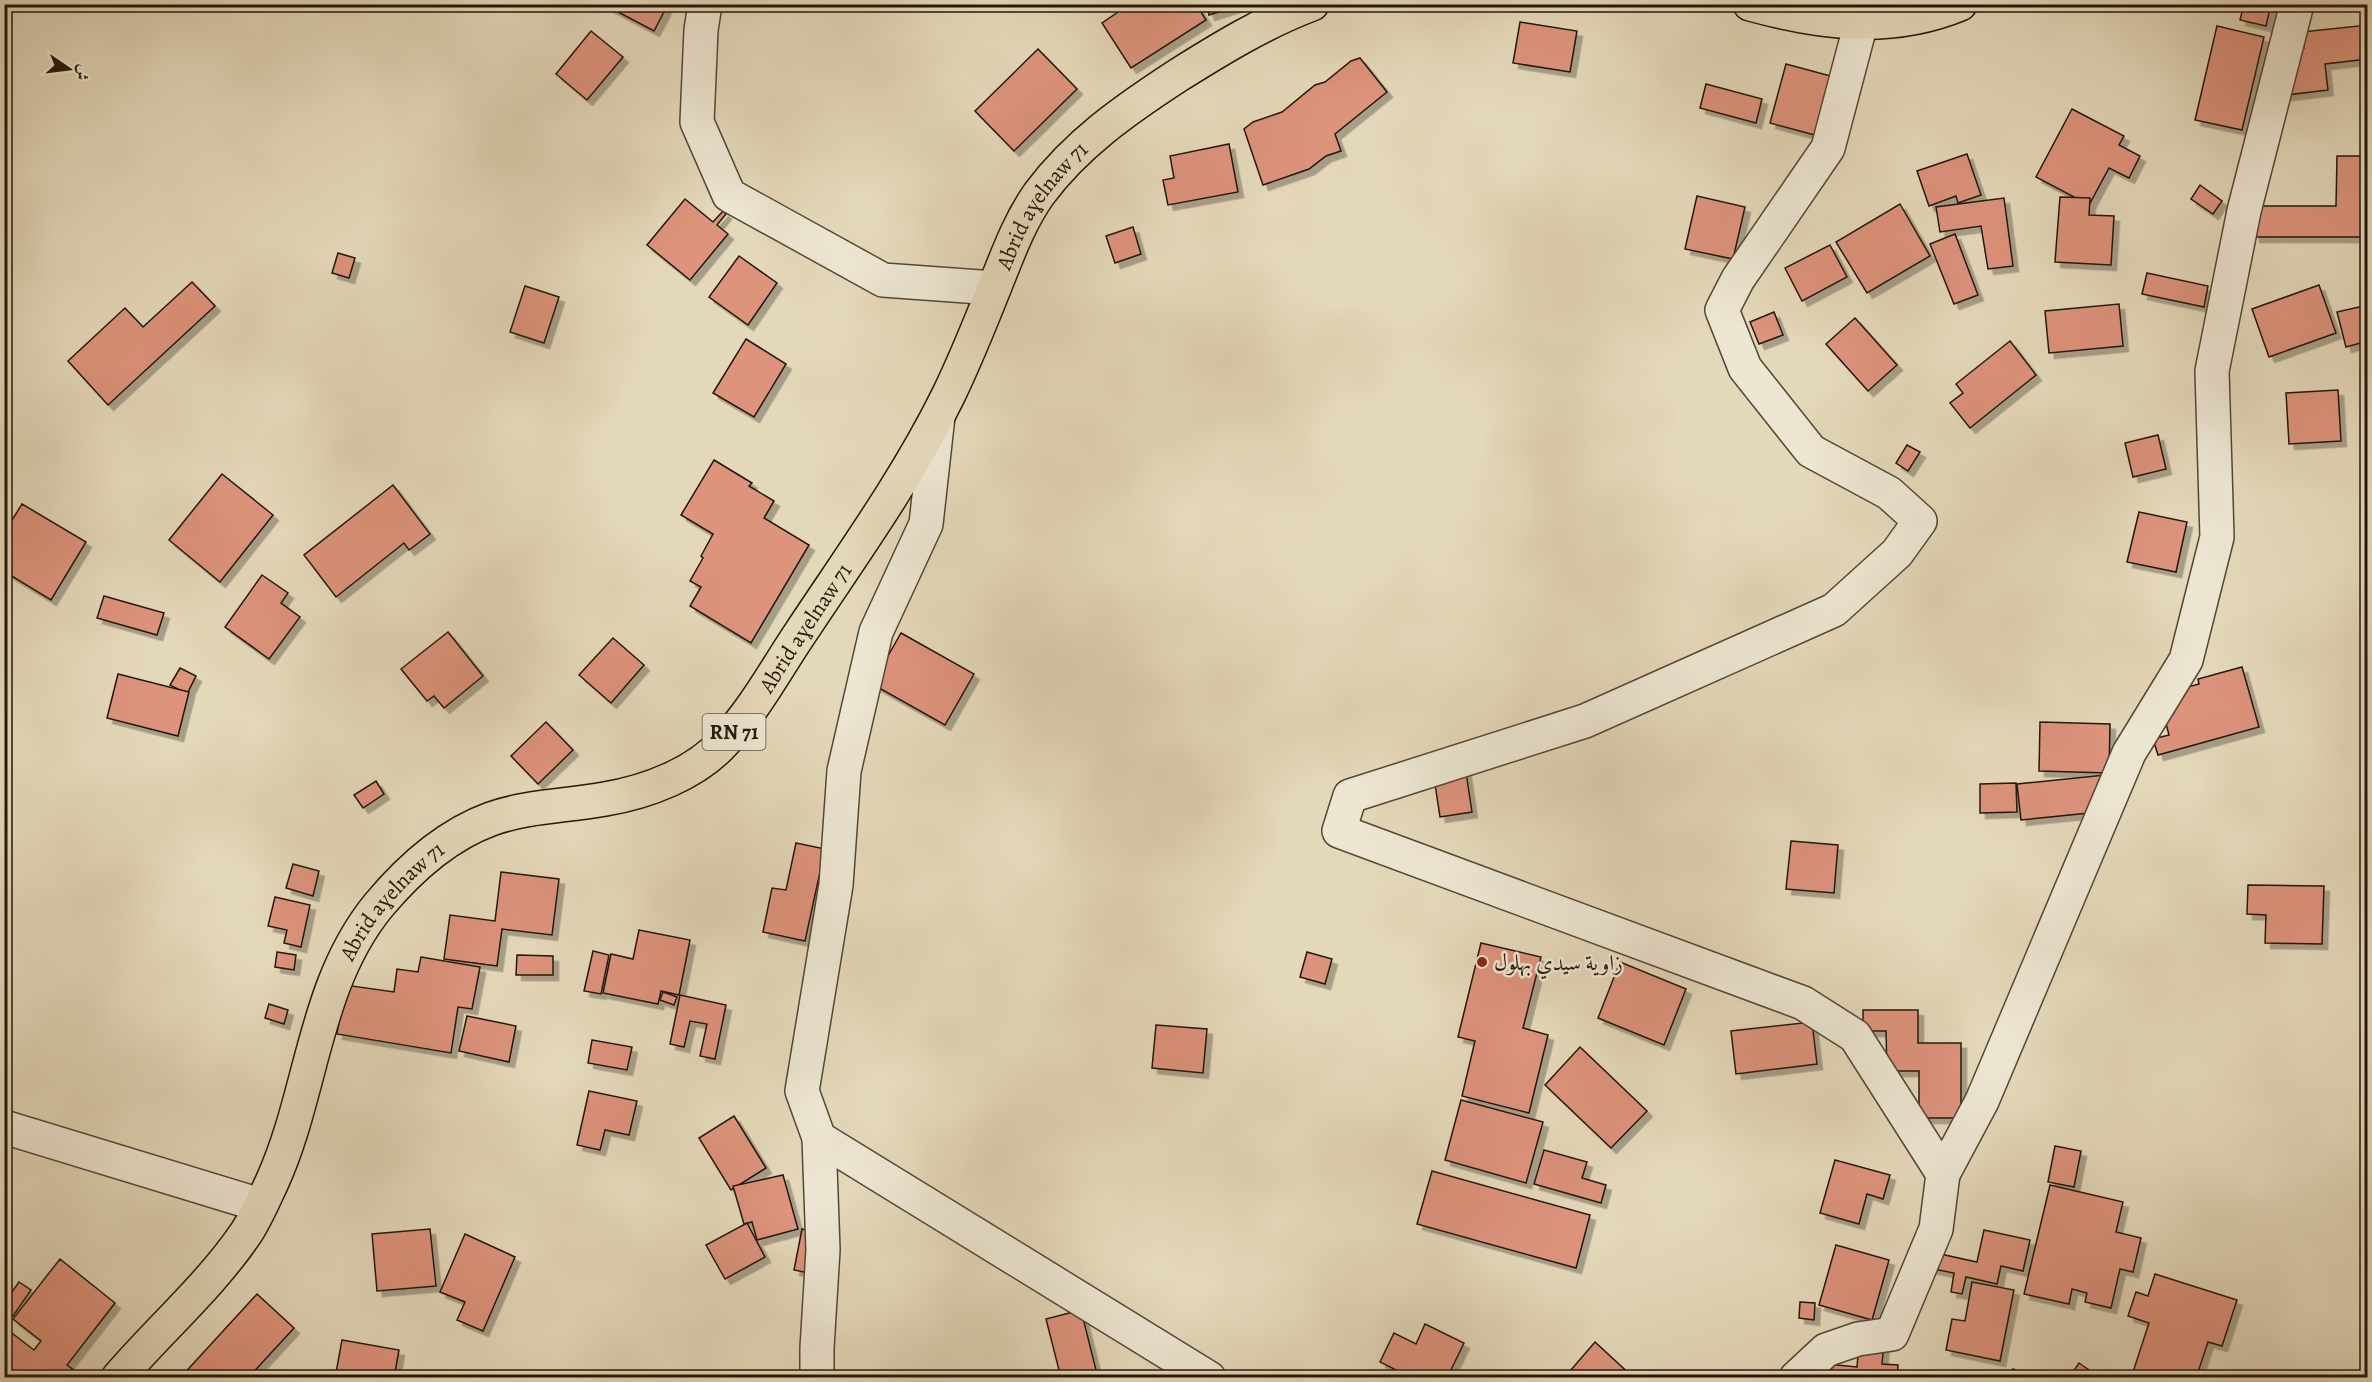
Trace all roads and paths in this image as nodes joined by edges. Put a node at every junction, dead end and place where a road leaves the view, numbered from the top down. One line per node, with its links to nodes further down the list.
1 (705, 4): 8 (street)
2 (1312, 4): 8 (main road, Abrid aɣelnaw 71 / RN 71)
3 (1750, 4): 6 (main road)
4 (1960, 4): 7 (main road)
5 (2297, 4): 12 (street)
6 (1814, 12): 7 (main road)
7 (1861, 23): 12 (street)
8 (994, 288): 9 (main road, Abrid aɣelnaw 71 / RN 71)
9 (938, 416): 11 (street); 13 (main road, Abrid aɣelnaw 71 / RN 71)
10 (4, 1127): 13 (street)
11 (819, 1138): 15 (street); 16 (street)
12 (1943, 1174): 17 (street)
13 (260, 1205): 14 (main road, Abrid aɣelnaw 71 / RN 71)
14 (118, 1377)
15 (817, 1377)
16 (1209, 1377)
17 (1796, 1377)

